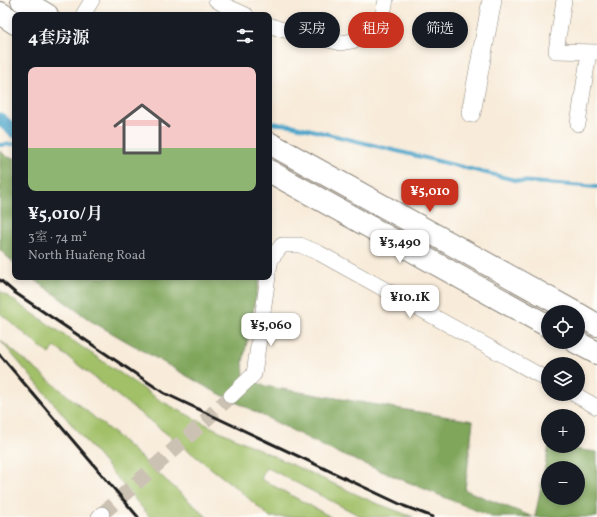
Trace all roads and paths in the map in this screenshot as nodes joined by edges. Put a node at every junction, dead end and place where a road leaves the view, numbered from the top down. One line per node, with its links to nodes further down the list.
1 (22, 0): 7 (main road)
2 (92, 0): 8 (street)
3 (216, 0): 9 (street)
4 (386, 0): 12 (street)
5 (492, 0): 14 (street)
6 (564, 0): 13 (street)
7 (42, 12)
8 (85, 12)
9 (239, 12)
10 (0, 13): 11 (main road)
11 (12, 21)
12 (272, 26)
13 (593, 52): 15 (street)
14 (471, 113)
15 (578, 124)
16 (272, 145): 20 (main road)
17 (272, 173): 22 (main road)
18 (272, 258): 26 (street)
19 (268, 280): 27 (street)
20 (561, 305)
21 (585, 318): 23 (main road)
22 (541, 322)
23 (597, 325)
24 (585, 347): 25 (main road)
25 (597, 353)
26 (541, 376)
27 (232, 396)
28 (585, 400): 29 (street)
29 (597, 407)

